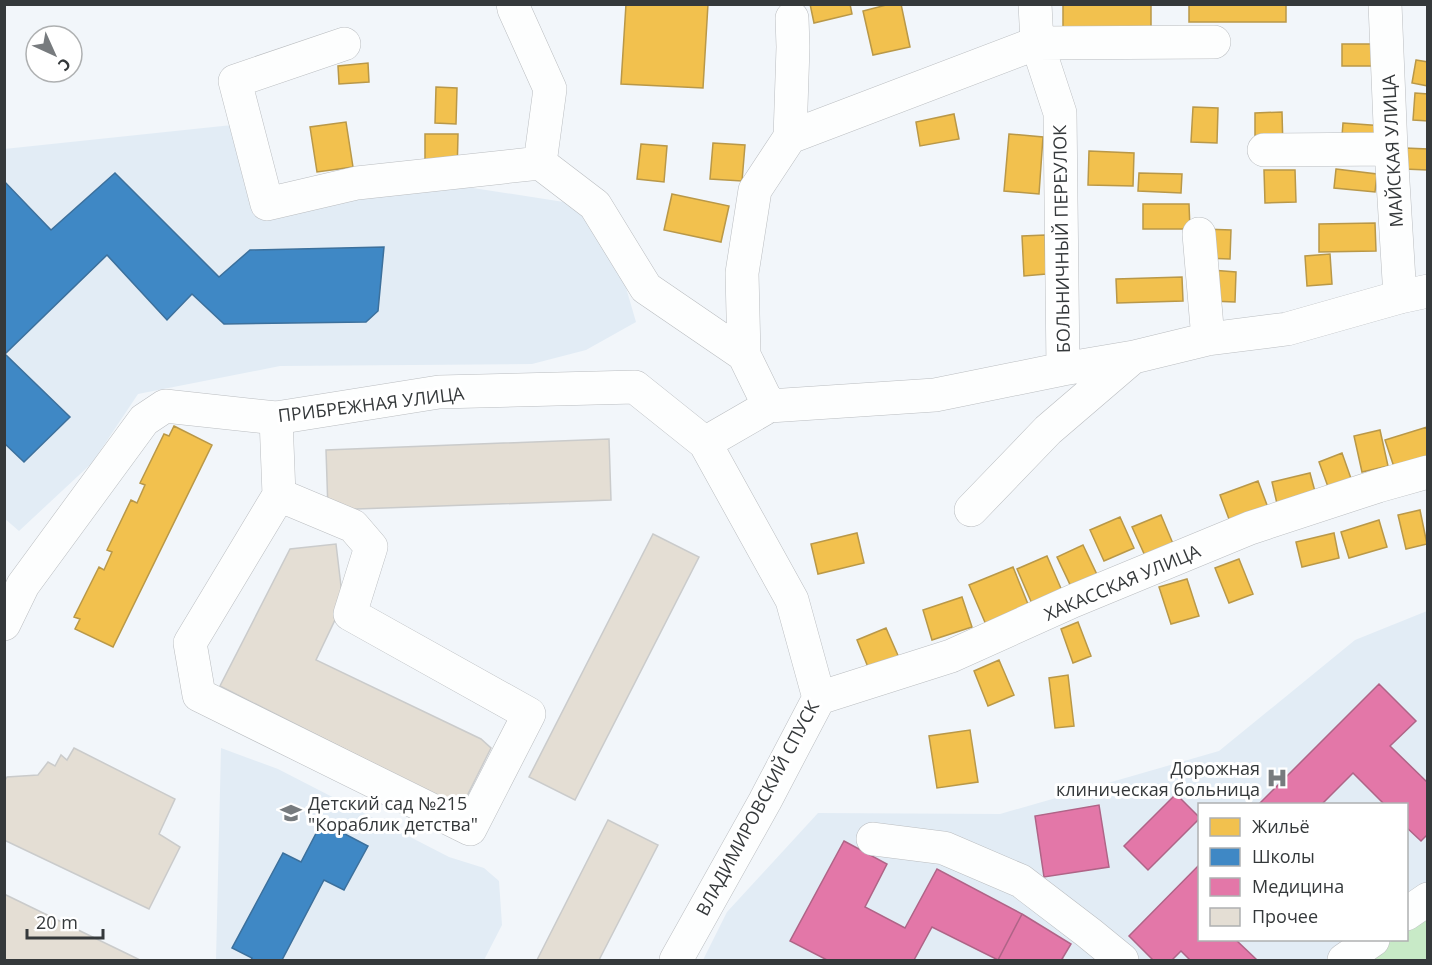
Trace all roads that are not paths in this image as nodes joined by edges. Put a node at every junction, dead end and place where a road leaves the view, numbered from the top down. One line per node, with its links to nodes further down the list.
1 (1035, 4): 6 (street, БОЛЬНИЧНЫЙ ПЕРЕУЛОК)
2 (1385, 4): 9 (street, МАЙСКАЯ УЛИЦА)
3 (513, 7): 11 (street)
4 (792, 18): 8 (street)
5 (1214, 42): 6 (street)
6 (1037, 43): 8 (street); 17 (street, БОЛЬНИЧНЫЙ ПЕРЕУЛОК)
7 (344, 44): 11 (street)
8 (790, 137): 15 (street)
9 (1391, 149): 10 (street); 13 (street, МАЙСКАЯ УЛИЦА)
10 (1264, 150)
11 (540, 163): 15 (street)
12 (1199, 234): 14 (street)
13 (1414, 294): 14 (street)
14 (1208, 339): 16 (street)
15 (744, 355): 19 (street)
16 (1134, 357): 17 (street); 24 (street)
17 (1063, 369): 19 (street)
18 (634, 387): 20 (street, ПРИБРЕЖНАЯ УЛИЦА); 21 (street, ВЛАДИМИРОВСКИЙ СПУСК)
19 (769, 406): 21 (street)
20 (276, 418): 23 (street); 25 (street, ПРИБРЕЖНАЯ УЛИЦА)
21 (705, 443): 27 (street, ВЛАДИМИРОВСКИЙ СПУСК)
22 (1428, 472): 27 (street, ХАКАССКАЯ УЛИЦА)
23 (279, 495): 23 (street)
24 (971, 510)
25 (14, 578): 26 (street, ПРИБРЕЖНАЯ УЛИЦА)
26 (4, 624)
27 (819, 698): 32 (street, ВЛАДИМИРОВСКИЙ СПУСК)
28 (873, 839): 33 (street)
29 (1428, 898): 30 (street)
30 (1408, 913)
31 (1369, 941): 34 (street)
32 (676, 960)
33 (1122, 960)
34 (1344, 960)

